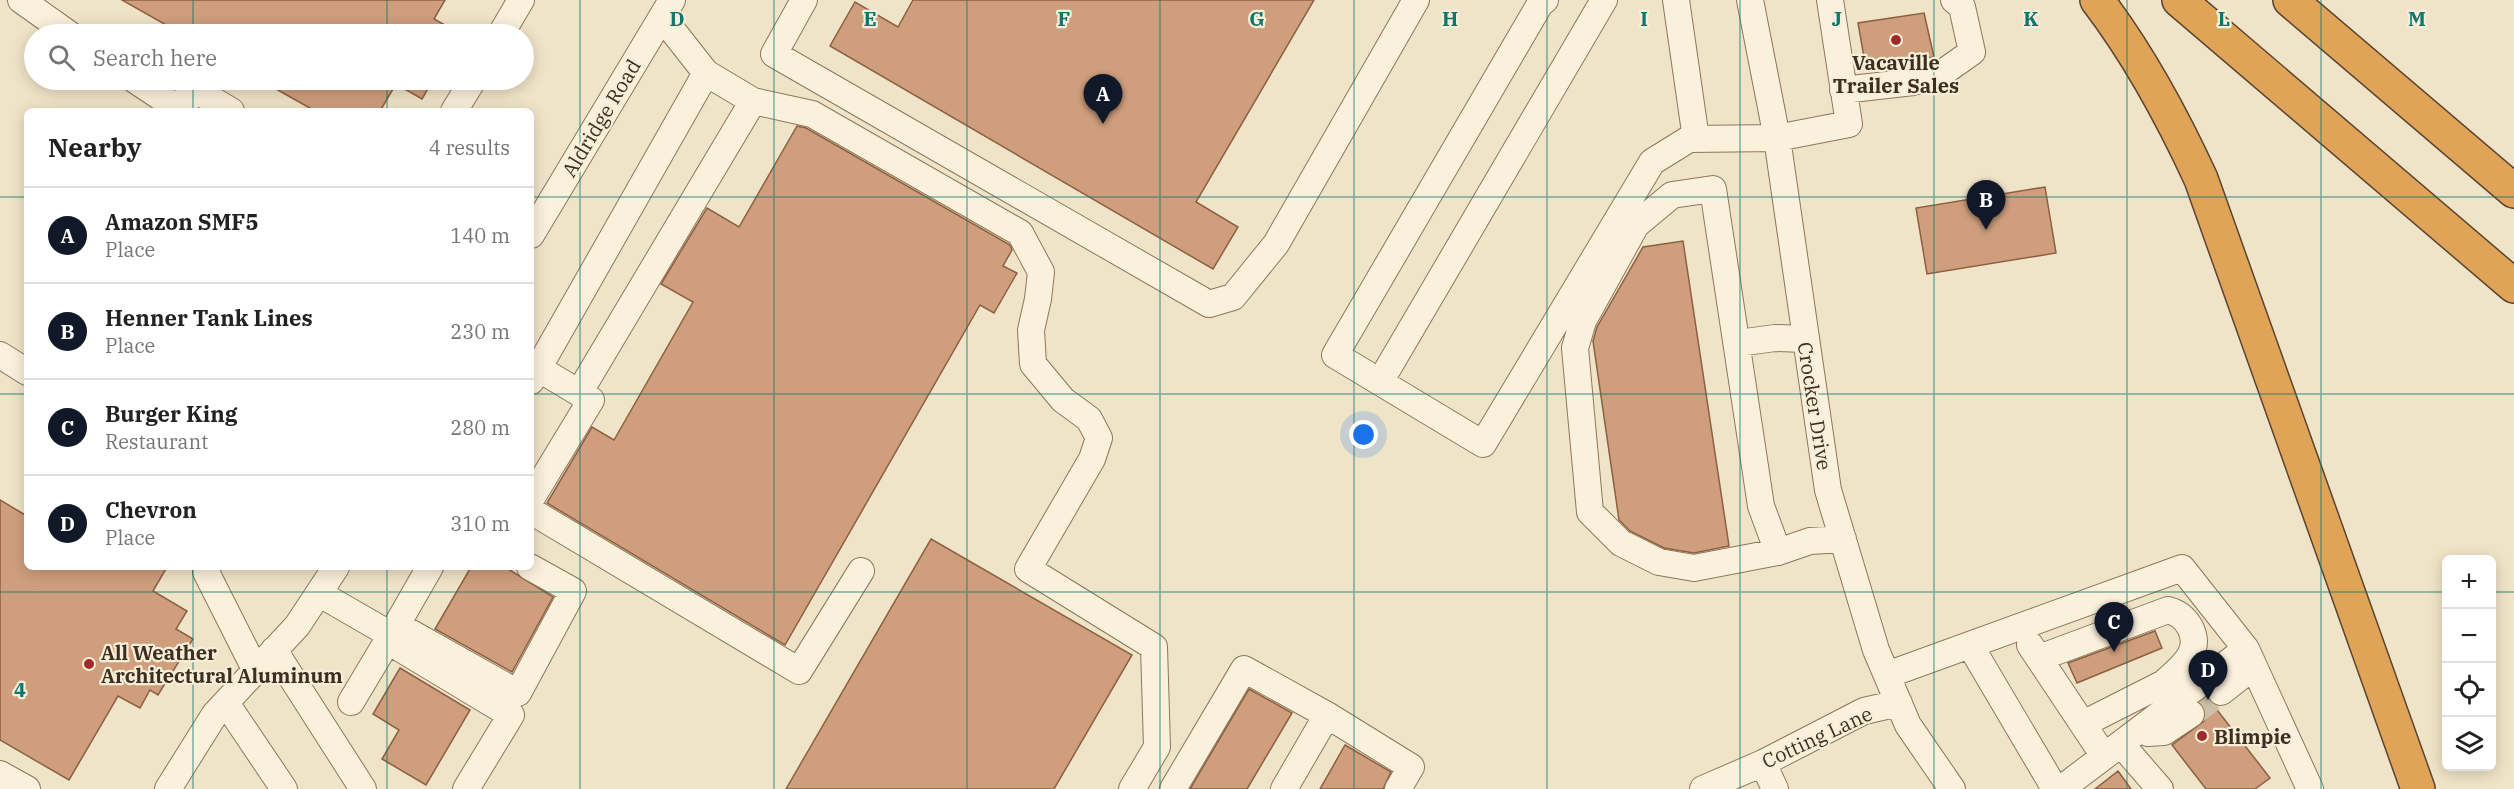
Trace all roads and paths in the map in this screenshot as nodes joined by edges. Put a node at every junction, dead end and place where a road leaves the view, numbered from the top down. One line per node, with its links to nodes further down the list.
1 (21, 0): 15 (street)
2 (521, 0): 16 (street)
3 (804, 0): 4 (street)
4 (1416, 0)
5 (1545, 0): 36 (street)
6 (1604, 0): 36 (street)
7 (1676, 0): 26 (street)
8 (1750, 0): 25 (street, Crocker Drive)
9 (1830, 0): 20 (street)
10 (1954, 0): 20 (street)
11 (2097, 0): 83 (highway)
12 (2179, 0): 29 (highway)
13 (2290, 0): 27 (highway)
14 (667, 9): 17 (street); 28 (street, Aldridge Road)
15 (55, 24)
16 (507, 24)
17 (706, 73): 21 (street); 33 (street)
18 (143, 90): 22 (street)
19 (468, 90): 24 (street)
20 (1843, 90): 25 (street)
21 (753, 100): 37 (street); 72 (street)
22 (154, 103): 23 (street)
23 (226, 108)
24 (456, 108)
25 (1777, 138): 26 (street); 30 (street, Crocker Drive)
26 (1696, 139): 36 (street)
27 (2514, 191)
28 (534, 230)
29 (2514, 286)
30 (1804, 339): 31 (street); 40 (street, Crocker Drive)
31 (1738, 343): 41 (street); 41 (street)
32 (0, 355): 34 (street)
33 (534, 369)
34 (24, 370)
35 (534, 371): 37 (street)
36 (1380, 382)
37 (579, 393): 38 (street)
38 (534, 494)
39 (534, 513): 46 (street)
40 (1843, 539): 41 (street); 55 (street, Crocker Drive)
41 (1778, 552)
42 (534, 569): 49 (street)
43 (207, 570): 54 (street)
44 (334, 570): 47 (street)
45 (428, 570): 49 (street)
46 (861, 571)
47 (320, 594): 49 (street); 51 (street)
48 (2018, 627): 50 (street); 52 (street); 53 (street)
49 (392, 633): 58 (street); 71 (street)
50 (1970, 645): 55 (street); 79 (street)
51 (274, 651): 54 (street); 70 (street)
52 (2039, 658): 56 (street); 63 (street)
53 (2249, 658): 57 (street); 61 (street); 82 (street)
54 (256, 671): 59 (street)
55 (1887, 675): 60 (street, Crocker Drive)
56 (2164, 683): 61 (street); 63 (street)
57 (2221, 692)
58 (351, 702)
59 (226, 703): 68 (street); 69 (street)
60 (1899, 703): 66 (street, Cotting Lane); 78 (street, Crocker Drive)
61 (2189, 704): 64 (street)
62 (1327, 715): 73 (street); 74 (street); 75 (street)
63 (2083, 724): 64 (street)
64 (2120, 744): 80 (street); 81 (street)
65 (0, 774): 67 (street)
66 (1751, 775): 76 (street, Cotting Lane); 77 (street)
67 (27, 789)
68 (168, 789)
69 (284, 789)
70 (363, 789)
71 (466, 789)
72 (1132, 789)
73 (1173, 789)
74 (1284, 789)
75 (1398, 789)
76 (1703, 789)
77 (1775, 789)
78 (1952, 789)
79 (2055, 789)
80 (2061, 789)
81 (2160, 789)
82 (2310, 789)
83 (2418, 789)

